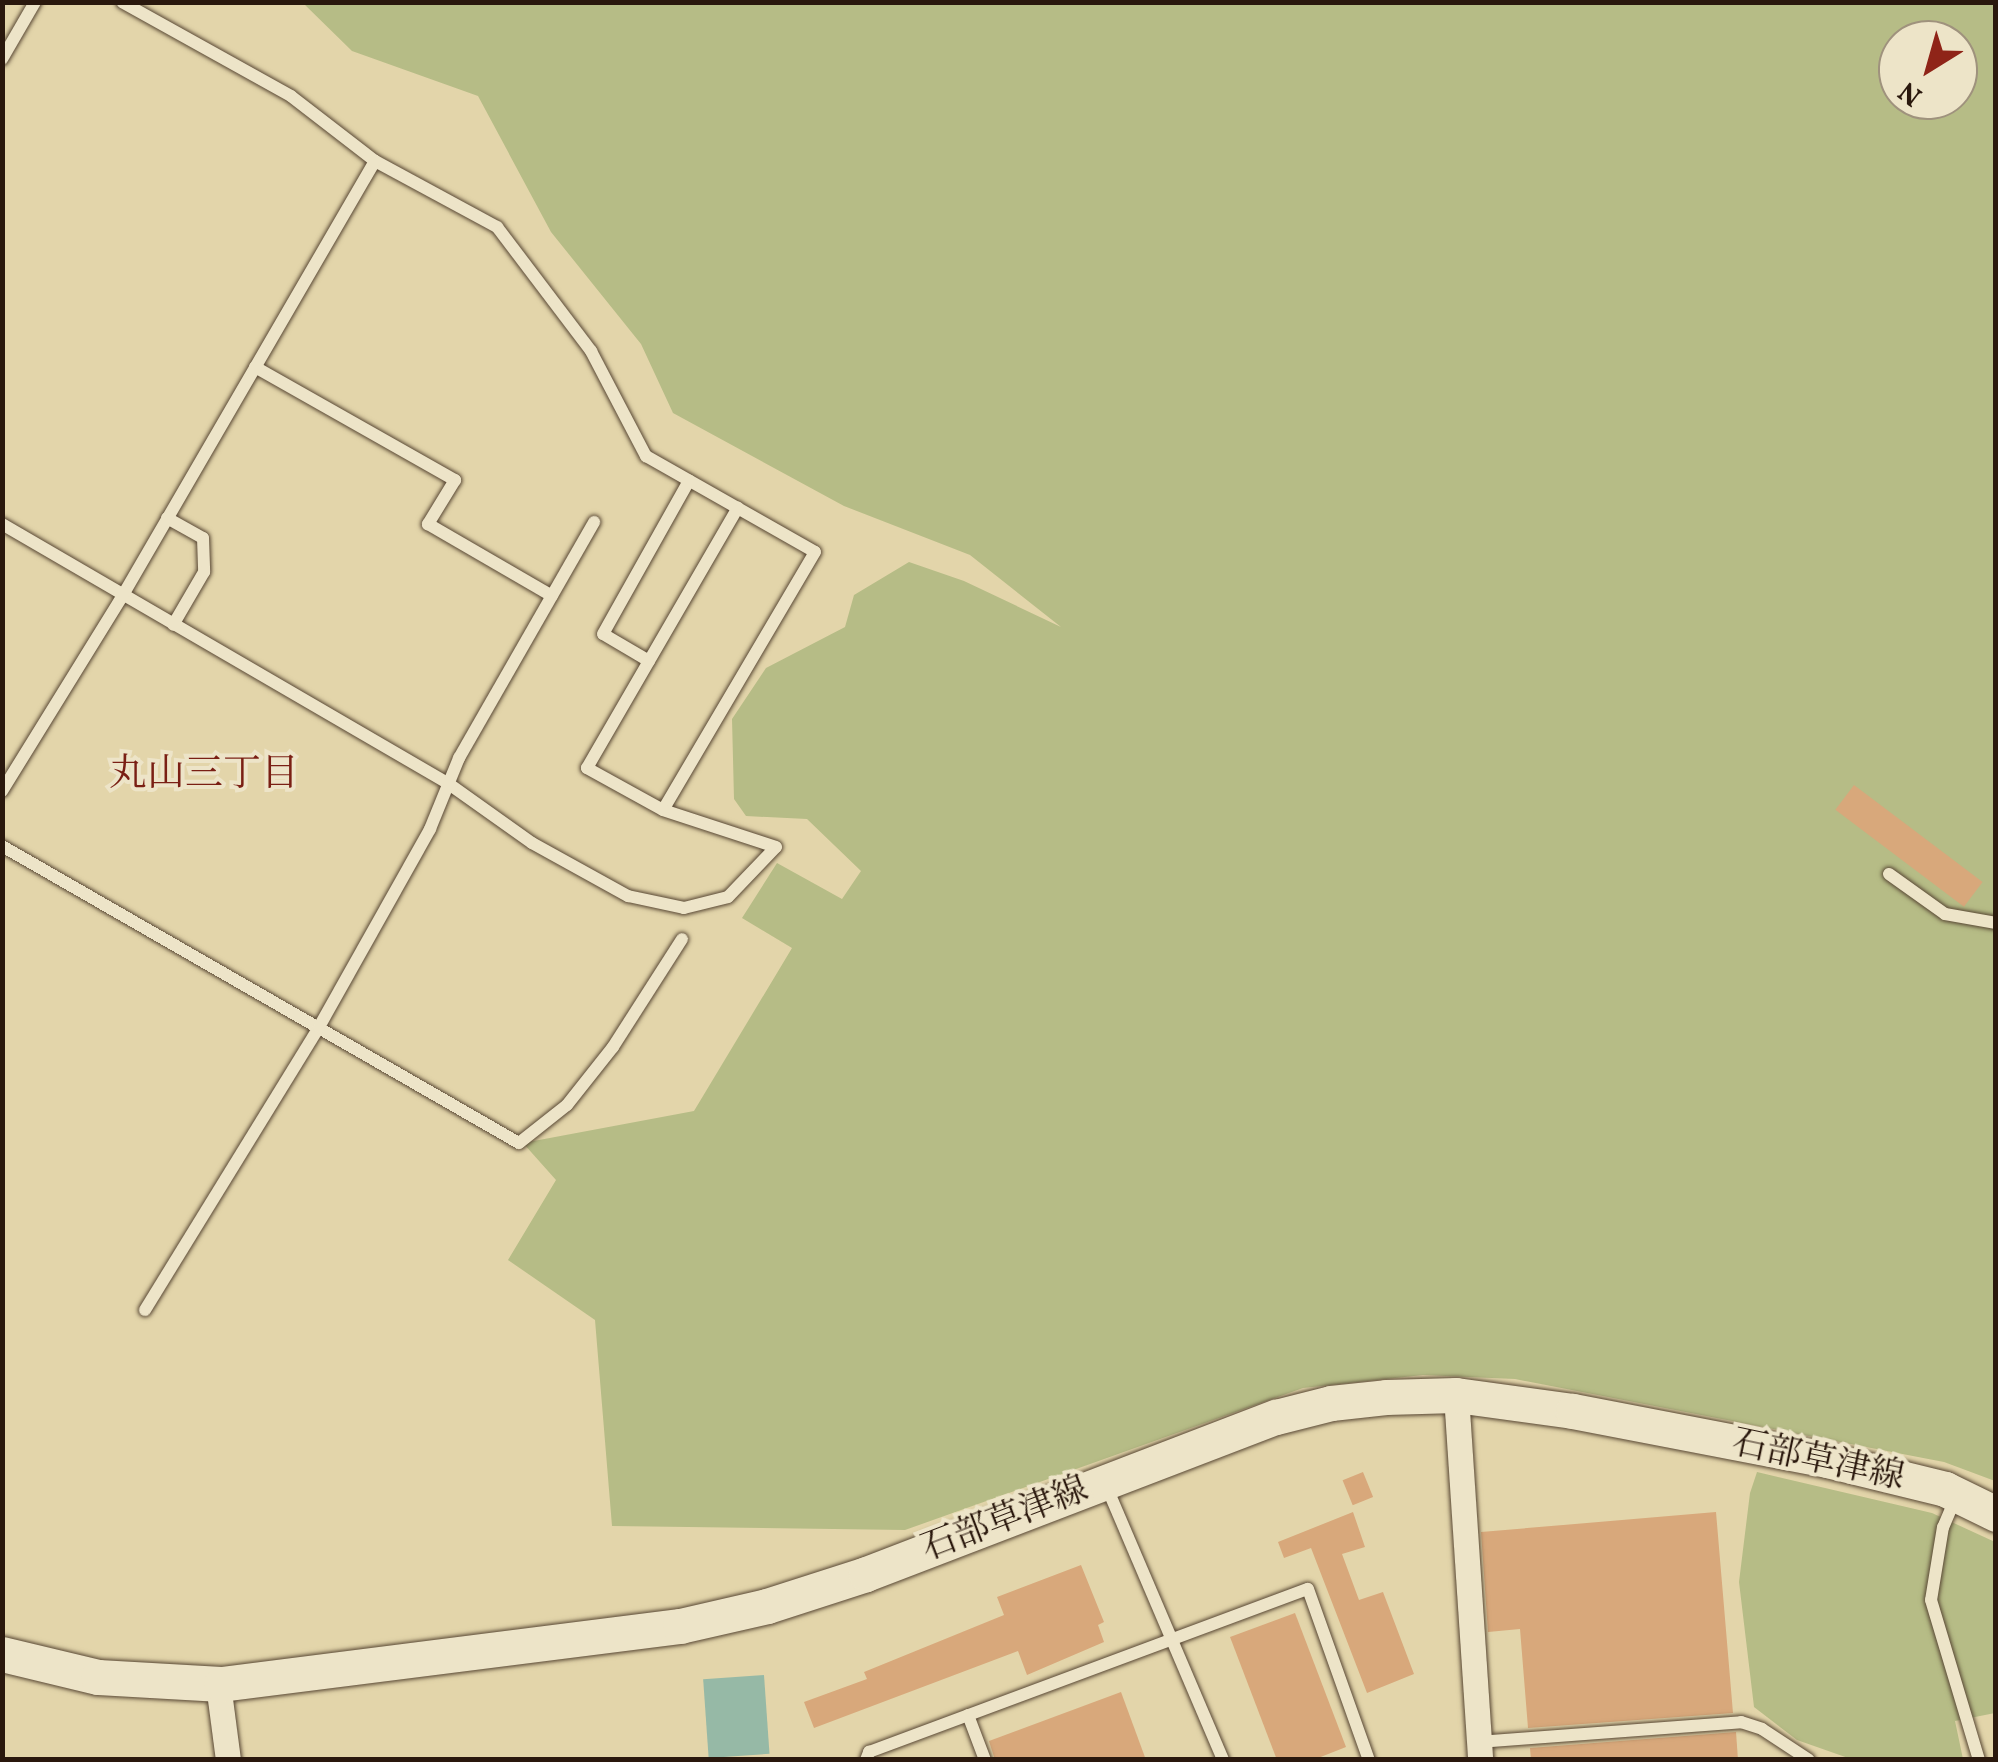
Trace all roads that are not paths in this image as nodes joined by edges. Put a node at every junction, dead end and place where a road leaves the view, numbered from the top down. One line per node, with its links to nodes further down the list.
1 (35, 2): 3 (lane)
2 (122, 2): 4 (lane)
3 (2, 59)
4 (375, 161): 5 (lane); 6 (lane)
5 (255, 367): 8 (lane); 12 (lane)
6 (689, 480): 7 (lane); 14 (lane)
7 (738, 508): 14 (lane); 17 (lane)
8 (167, 518): 11 (lane); 13 (lane)
9 (594, 522): 12 (lane)
10 (2, 524): 11 (lane)
11 (123, 595): 13 (lane); 16 (lane)
12 (552, 596): 15 (lane)
13 (173, 624): 15 (lane)
14 (649, 661): 17 (lane)
15 (449, 784): 17 (lane); 22 (lane)
16 (2, 791)
17 (662, 810)
18 (2, 846): 22 (lane)
19 (1889, 874): 20 (lane)
20 (1996, 923)
21 (682, 939): 22 (lane)
22 (319, 1027): 23 (lane)
23 (145, 1310)
24 (1456, 1395): 25 (main road, 石部草津線); 26 (main road, 石部草津線); 32 (street)
25 (1104, 1481): 28 (lane); 30 (main road, 石部草津線)
26 (1957, 1495): 27 (main road, 石部草津線); 39 (lane)
27 (1996, 1514)
28 (1168, 1641): 31 (lane); 36 (lane); 37 (lane)
29 (2, 1654): 30 (main road, 石部草津線)
30 (218, 1684): 33 (street)
31 (968, 1715): 34 (lane); 35 (lane)
32 (1479, 1751): 38 (lane)
33 (228, 1760)
34 (866, 1760)
35 (985, 1760)
36 (1223, 1760)
37 (1369, 1760)
38 (1809, 1760)
39 (1978, 1760)

